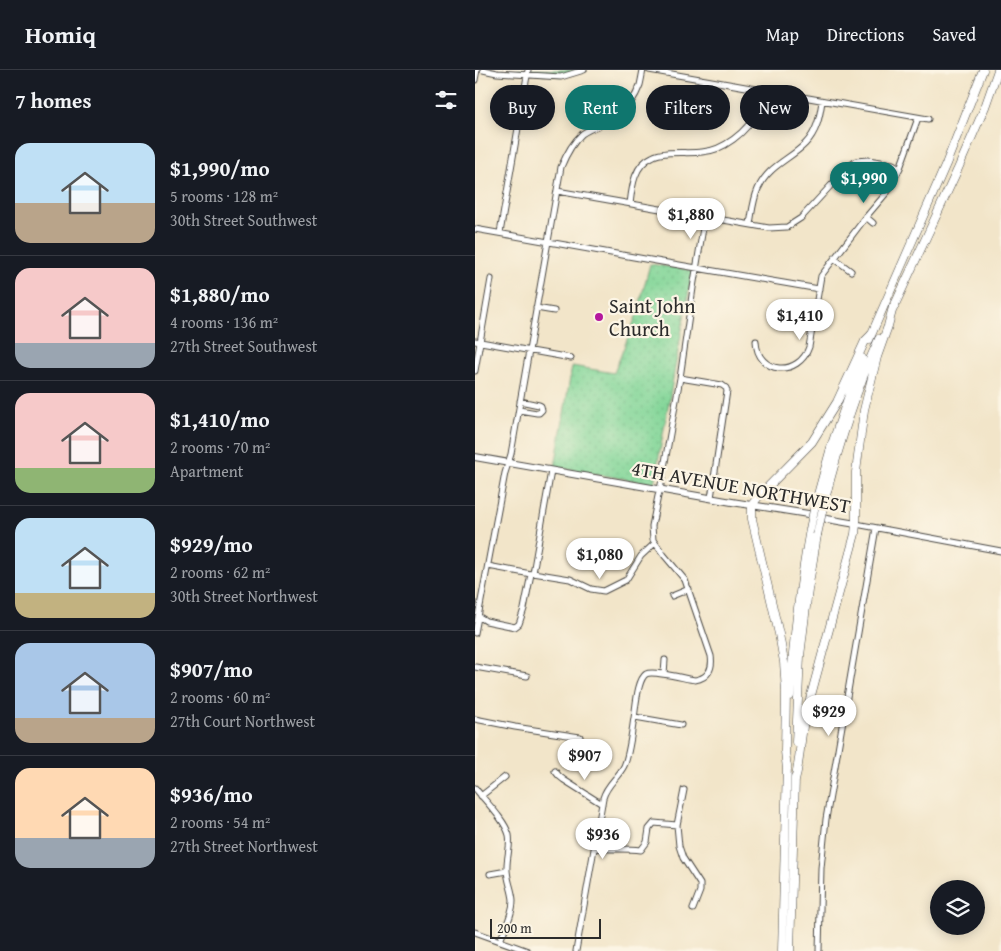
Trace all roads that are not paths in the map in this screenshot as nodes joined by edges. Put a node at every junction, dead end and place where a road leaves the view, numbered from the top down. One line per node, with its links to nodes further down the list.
1 (477, 70): 10 (street)
2 (483, 70): 8 (street)
3 (584, 70): 8 (street)
4 (643, 70): 19 (street)
5 (649, 70): 9 (street)
6 (983, 70): 36 (highway)
7 (998, 70): 33 (highway)
8 (528, 73): 26 (street)
9 (701, 79): 11 (street); 12 (street)
10 (475, 80)
11 (700, 85)
12 (740, 86)
13 (809, 99): 14 (street)
14 (822, 101): 15 (street); 24 (street)
15 (918, 118): 16 (street); 18 (street)
16 (928, 119)
17 (743, 130): 20 (street)
18 (900, 168): 22 (street); 24 (street)
19 (557, 191): 20 (street); 27 (street)
20 (630, 204): 21 (street)
21 (705, 216): 24 (street); 29 (street)
22 (866, 217): 23 (street); 28 (street)
23 (873, 223)
24 (751, 224)
25 (475, 229): 26 (street)
26 (500, 233): 27 (street)
27 (548, 241): 29 (street); 34 (street)
28 (835, 258): 30 (street); 32 (street)
29 (696, 268): 32 (street); 42 (street)
30 (851, 271)
31 (491, 279): 37 (street)
32 (819, 289): 38 (street)
33 (893, 307): 51 (highway); 53 (highway, bridge)
34 (536, 308): 35 (street); 39 (street)
35 (554, 311)
36 (871, 336): 50 (highway); 53 (highway, bridge)
37 (478, 341): 39 (street); 41 (street)
38 (756, 342)
39 (529, 351): 40 (street); 43 (street)
40 (571, 358)
41 (475, 370)
42 (681, 378): 48 (street); 49 (street)
43 (520, 401): 44 (street); 44 (street)
44 (519, 410): 46 (street)
45 (475, 457): 46 (main road, 4TH AVENUE NORTHWEST)
46 (508, 463): 47 (main road, 4TH AVENUE NORTHWEST); 56 (street)
47 (551, 471): 48 (main road, 4TH AVENUE NORTHWEST); 57 (street)
48 (660, 490): 49 (main road, 4TH AVENUE NORTHWEST); 54 (street)
49 (711, 498): 50 (main road, 4TH AVENUE NORTHWEST)
50 (752, 505): 51 (main road, 4TH AVENUE NORTHWEST); 70 (highway)
51 (856, 524): 52 (street, 4TH AVENUE NORTHWEST); 73 (highway)
52 (876, 528): 55 (street, 4TH AVENUE NORTHWEST); 89 (street)
53 (814, 532): 70 (highway); 73 (highway)
54 (655, 542): 57 (street); 58 (street)
55 (1001, 551)
56 (488, 566): 57 (street); 60 (street)
57 (532, 573): 60 (street)
58 (689, 589): 59 (street); 64 (street)
59 (672, 596)
60 (478, 616): 61 (street)
61 (475, 633)
62 (665, 660): 64 (street)
63 (475, 667): 65 (street)
64 (663, 674): 66 (street)
65 (527, 676)
66 (635, 717): 68 (street); 77 (street)
67 (475, 719): 69 (street)
68 (681, 725)
69 (580, 737)
70 (787, 769): 87 (highway)
71 (555, 770): 77 (street)
72 (505, 777): 76 (street)
73 (795, 781): 88 (highway)
74 (475, 788): 76 (street)
75 (684, 790): 78 (street)
76 (481, 796): 80 (street)
77 (602, 804): 79 (street)
78 (677, 825): 79 (street); 82 (street)
79 (595, 848): 86 (street)
80 (507, 871): 81 (street); 84 (street)
81 (490, 874)
82 (693, 909)
83 (475, 932): 84 (street)
84 (500, 941): 85 (street)
85 (528, 951)
86 (576, 951)
87 (782, 951)
88 (790, 951)
89 (819, 951)

